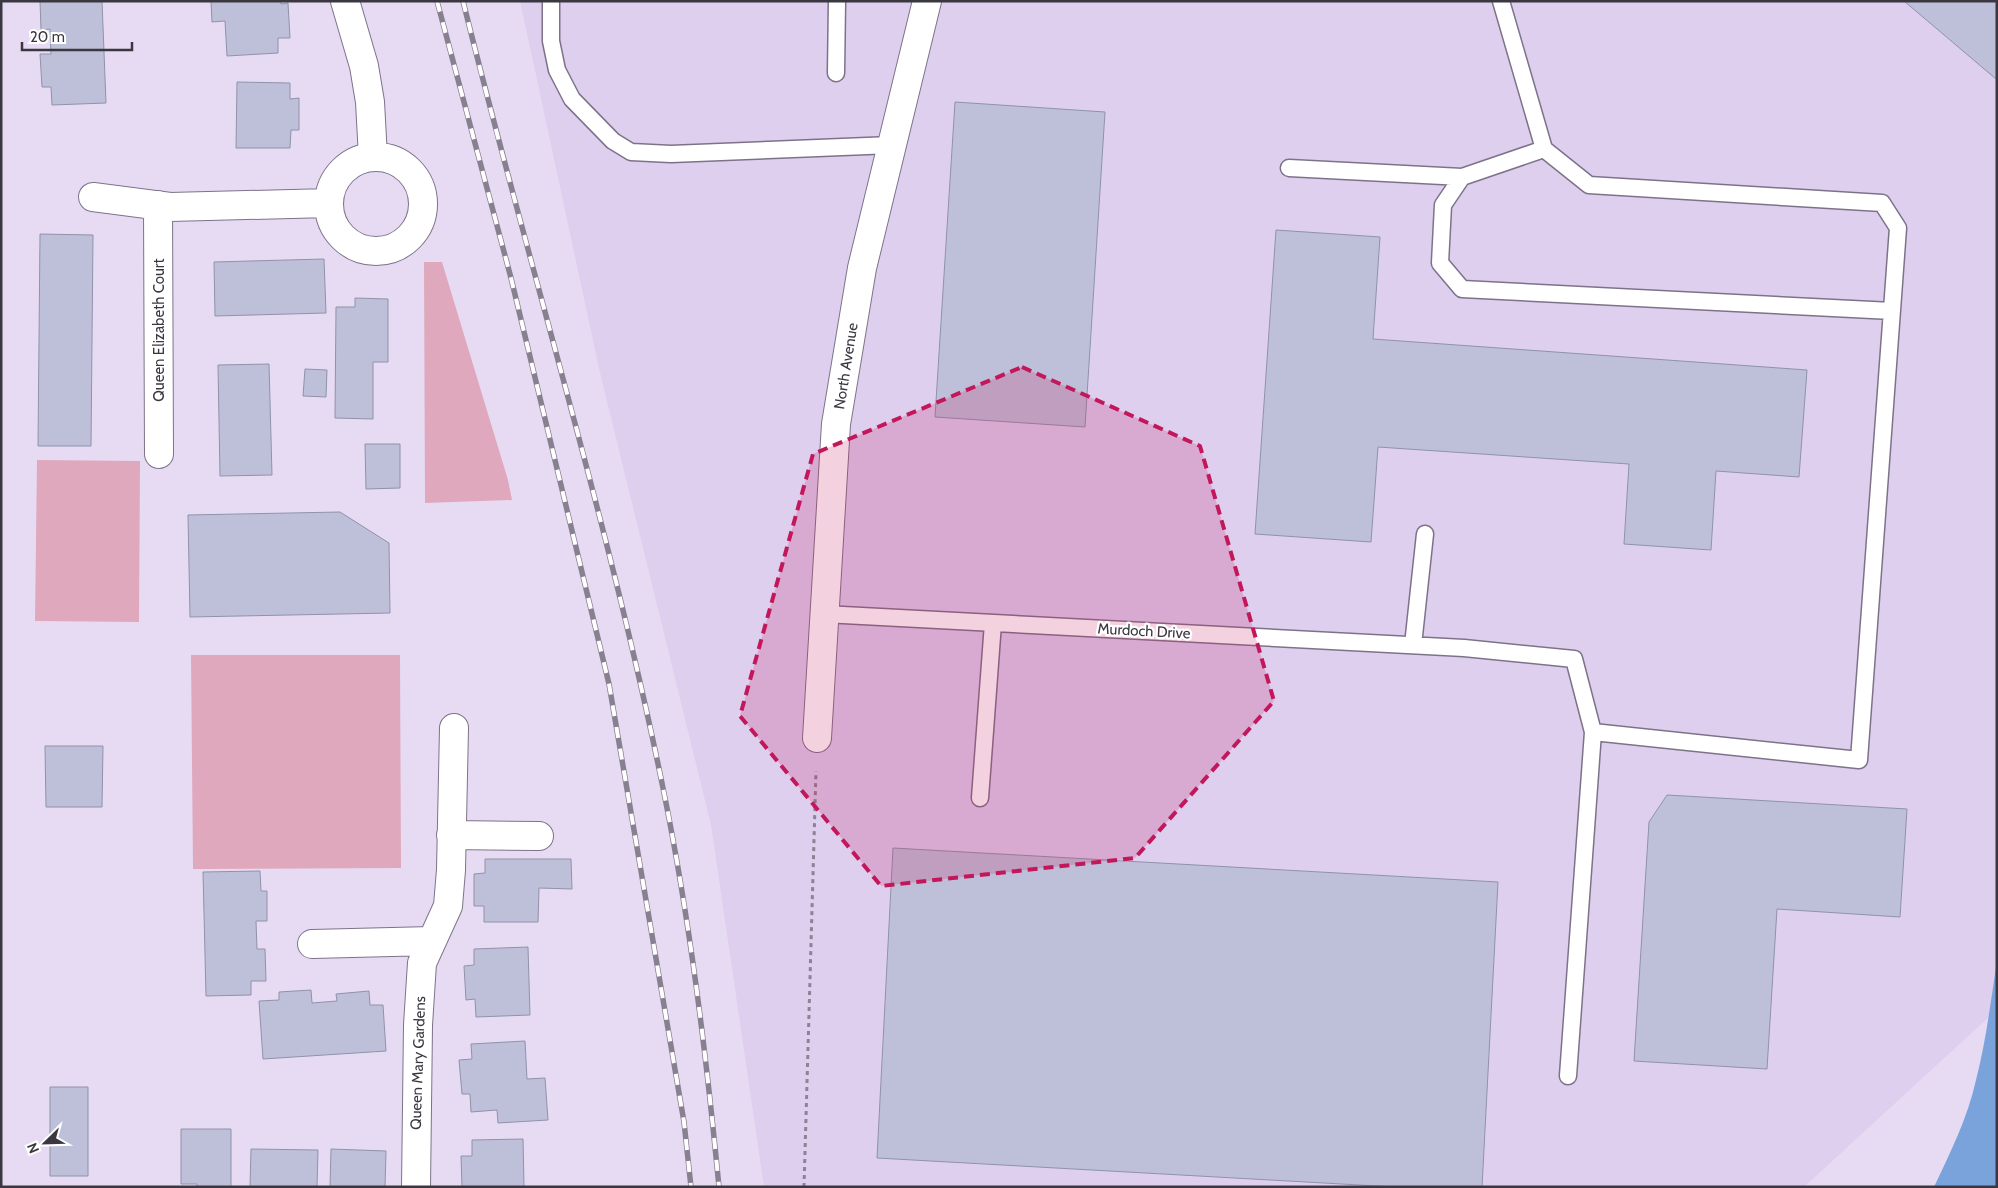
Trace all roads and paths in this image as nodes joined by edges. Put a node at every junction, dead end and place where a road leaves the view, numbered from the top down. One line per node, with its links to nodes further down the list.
1 (345, 1): 9 (street)
2 (551, 1): 7 (lane)
3 (837, 1): 6 (lane)
4 (927, 1): 7 (street, North Avenue)
5 (1501, 1): 8 (lane)
6 (836, 73)
7 (892, 145): 18 (street, North Avenue)
8 (1544, 149): 11 (lane); 15 (lane)
9 (373, 157): 13 (street); 13 (street)
10 (1290, 168): 11 (lane)
11 (1462, 177): 15 (lane)
12 (94, 196): 14 (street)
13 (329, 203): 14 (street)
14 (158, 205): 16 (street, Queen Elizabeth Court)
15 (1892, 311): 22 (lane)
16 (160, 454)
17 (1425, 534): 20 (lane)
18 (824, 614): 19 (lane, Murdoch Drive); 23 (street, North Avenue)
19 (993, 623): 20 (lane, Murdoch Drive); 24 (lane)
20 (1413, 645): 22 (lane, Murdoch Drive)
21 (454, 728): 25 (street, Queen Mary Gardens)
22 (1593, 732): 29 (lane)
23 (816, 738): 31 (path)
24 (980, 798)
25 (451, 835): 26 (street); 27 (street, Queen Mary Gardens)
26 (539, 836)
27 (432, 940): 28 (street); 30 (street, Queen Mary Gardens)
28 (312, 944)
29 (1568, 1076)
30 (416, 1187)
31 (804, 1187)

